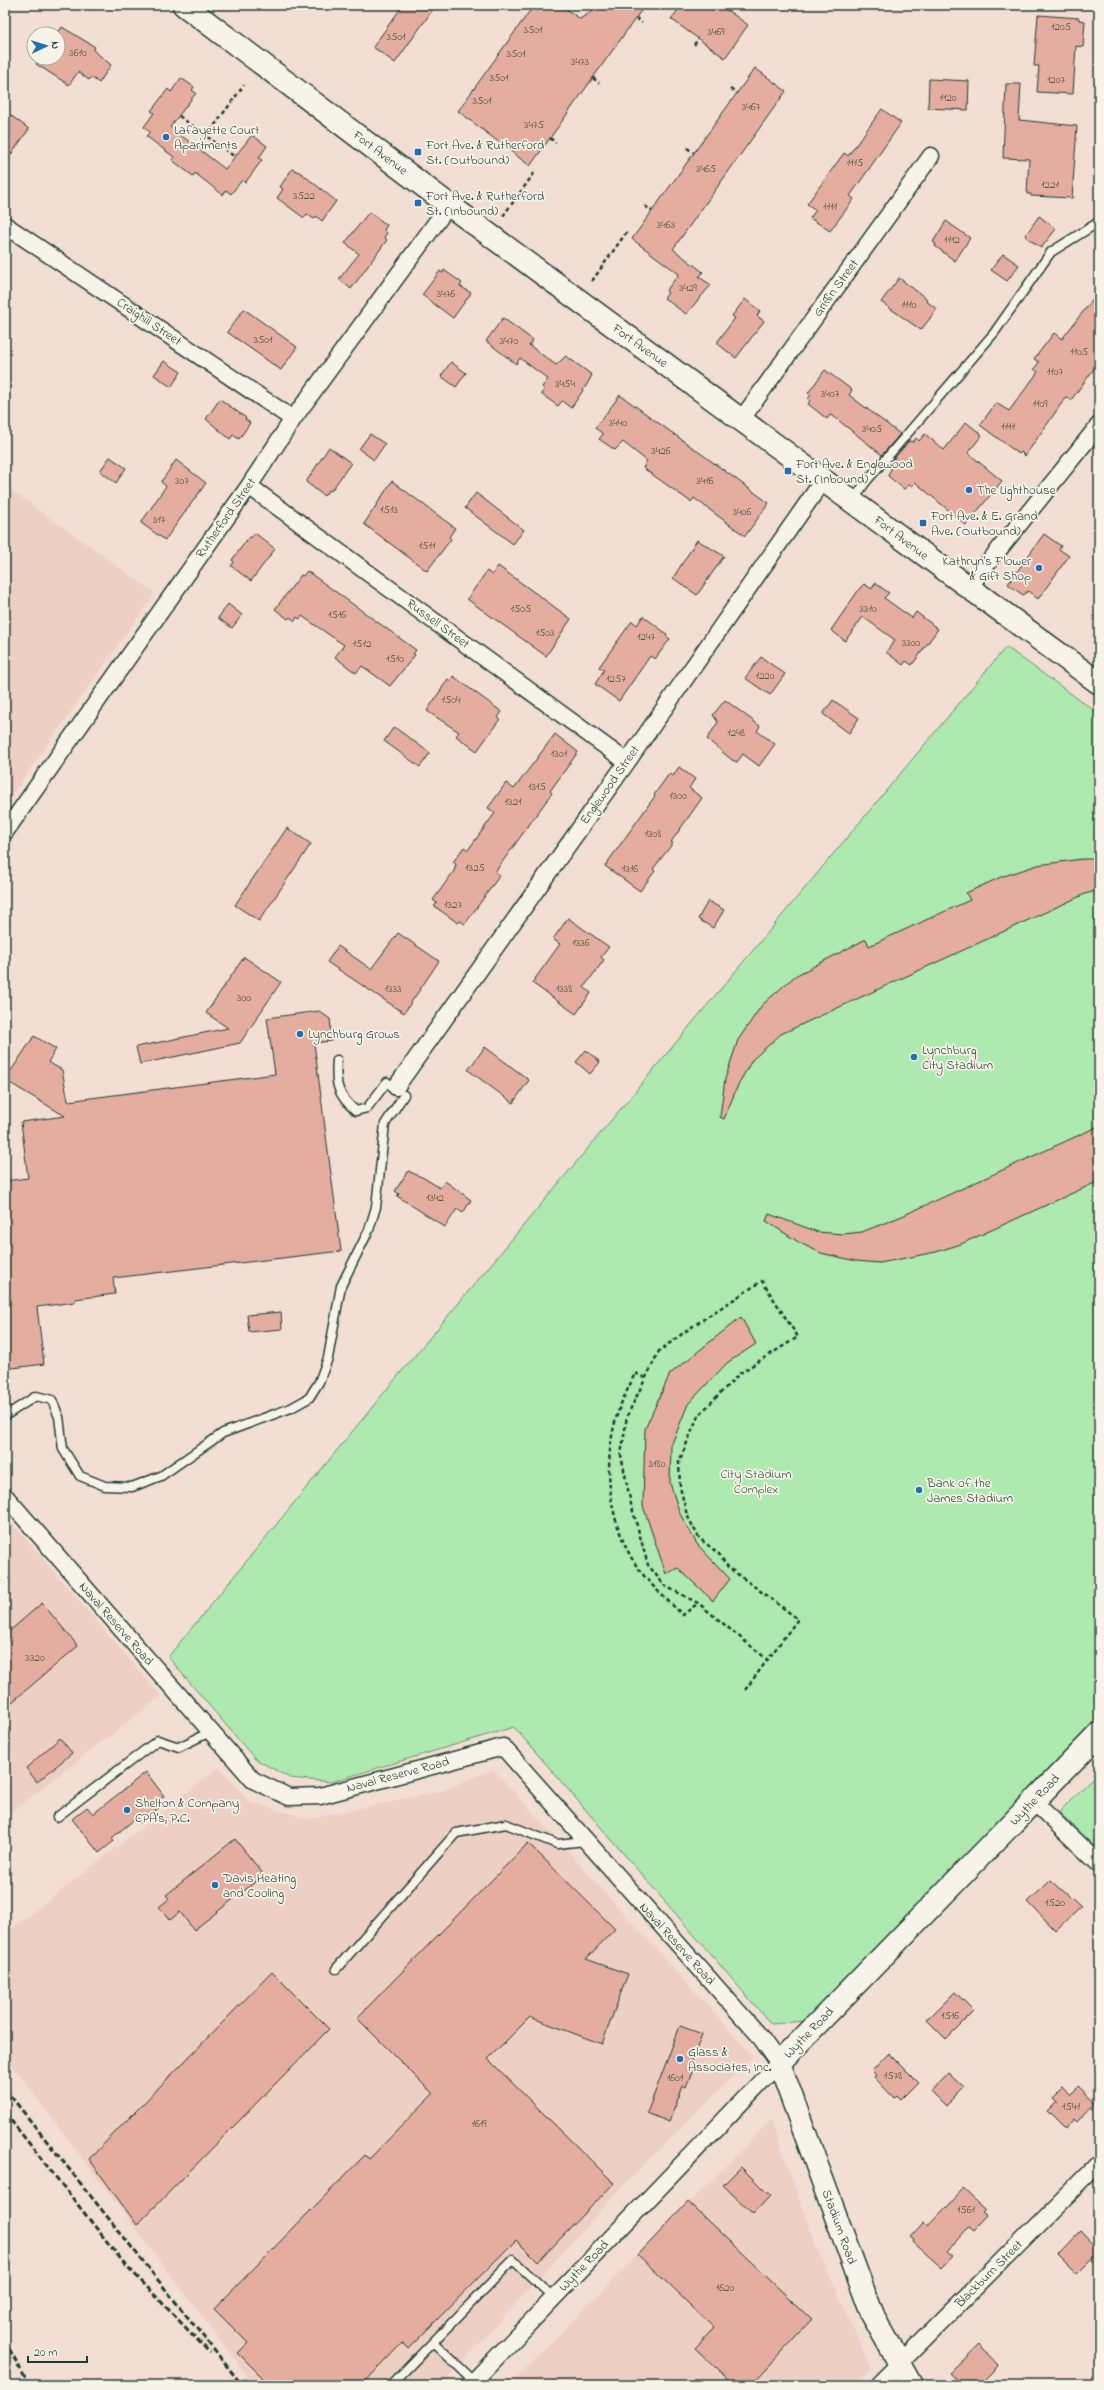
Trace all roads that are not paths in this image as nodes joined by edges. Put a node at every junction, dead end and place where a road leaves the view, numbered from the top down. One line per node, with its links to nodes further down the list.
1 (184, 5): 3 (main road, Fort Avenue)
2 (931, 156): 7 (street, Griffin Street)
3 (449, 205): 6 (street, Rutherford Street); 7 (main road, Fort Avenue)
4 (1099, 222): 11 (lane)
5 (5, 225): 6 (street, Craighill Street)
6 (293, 419): 10 (street, Rutherford Street)
7 (741, 420): 9 (main road, Fort Avenue)
8 (1099, 425): 12 (street)
9 (822, 482): 11 (main road, Fort Avenue); 14 (street, Englewood Street)
10 (249, 486): 14 (street, Russell Street); 15 (street, Rutherford Street)
11 (853, 502): 12 (main road, Fort Avenue)
12 (968, 588): 13 (main road, Fort Avenue)
13 (1099, 683)
14 (627, 762): 17 (street, Englewood Street)
15 (5, 832)
16 (337, 1060): 17 (lane)
17 (396, 1088): 18 (lane)
18 (5, 1416)
19 (5, 1496): 20 (street, Naval Reserve Road)
20 (210, 1732): 23 (lane); 24 (street, Naval Reserve Road)
21 (1099, 1734): 22 (main road, Wythe Road)
22 (1034, 1802): 25 (street); 27 (main road, Wythe Road)
23 (57, 1818)
24 (585, 1841): 26 (lane); 27 (street, Naval Reserve Road)
25 (1099, 1864)
26 (336, 1968)
27 (779, 2063): 29 (street, Wythe Road); 31 (main road, Stadium Road)
28 (1099, 2163): 31 (street, Blackburn Street)
29 (554, 2298): 30 (lane); 32 (street, Wythe Road)
30 (433, 2342): 32 (lane); 33 (lane)
31 (900, 2363): 34 (street, Blackburn Street); 35 (main road, Stadium Road)
32 (472, 2383)
33 (391, 2385)
34 (878, 2385)
35 (912, 2385)

